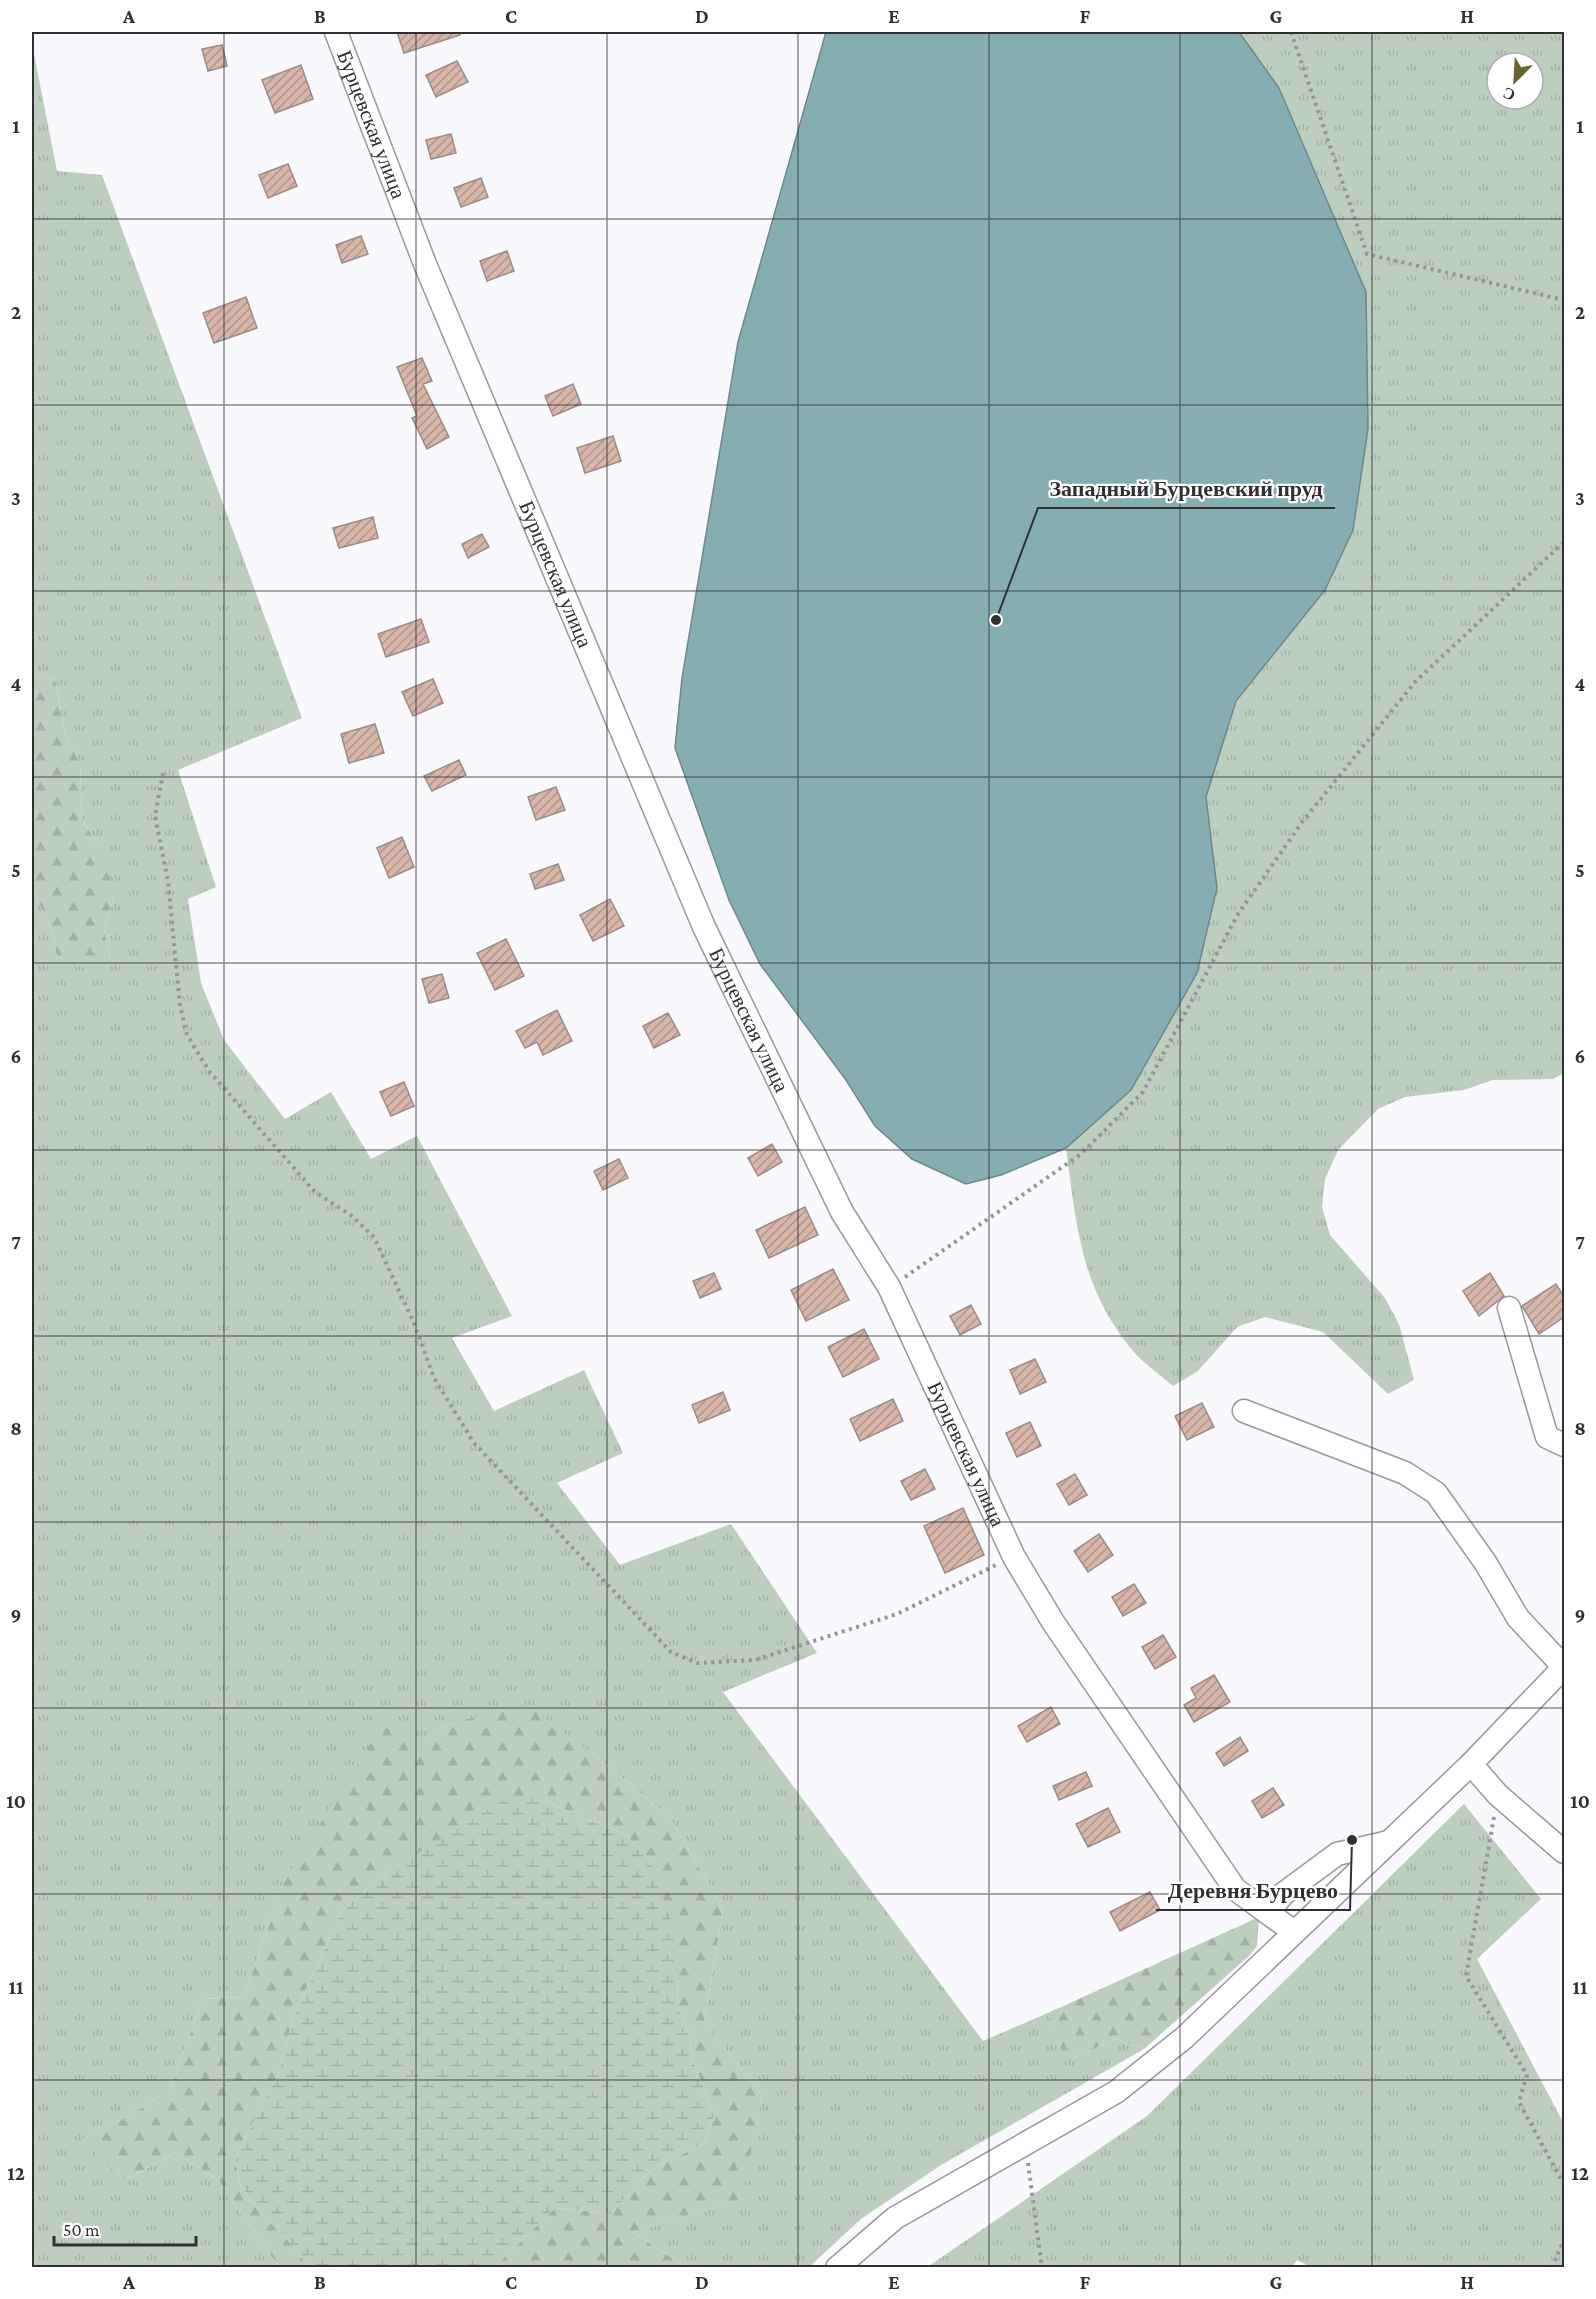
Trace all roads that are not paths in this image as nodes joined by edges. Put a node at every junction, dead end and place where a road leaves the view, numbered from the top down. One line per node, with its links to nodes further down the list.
1 (336, 32): 9 (street, Бурцевская улица)
2 (1509, 1308): 4 (street)
3 (1244, 1411): 5 (street)
4 (1564, 1445)
5 (1564, 1667): 6 (street)
6 (1471, 1764): 7 (street); 8 (street)
7 (1389, 1842): 9 (street); 10 (street)
8 (1564, 1852)
9 (1268, 1913): 10 (street, Бурцевская улица)
10 (1294, 1932): 11 (street)
11 (837, 2268)

